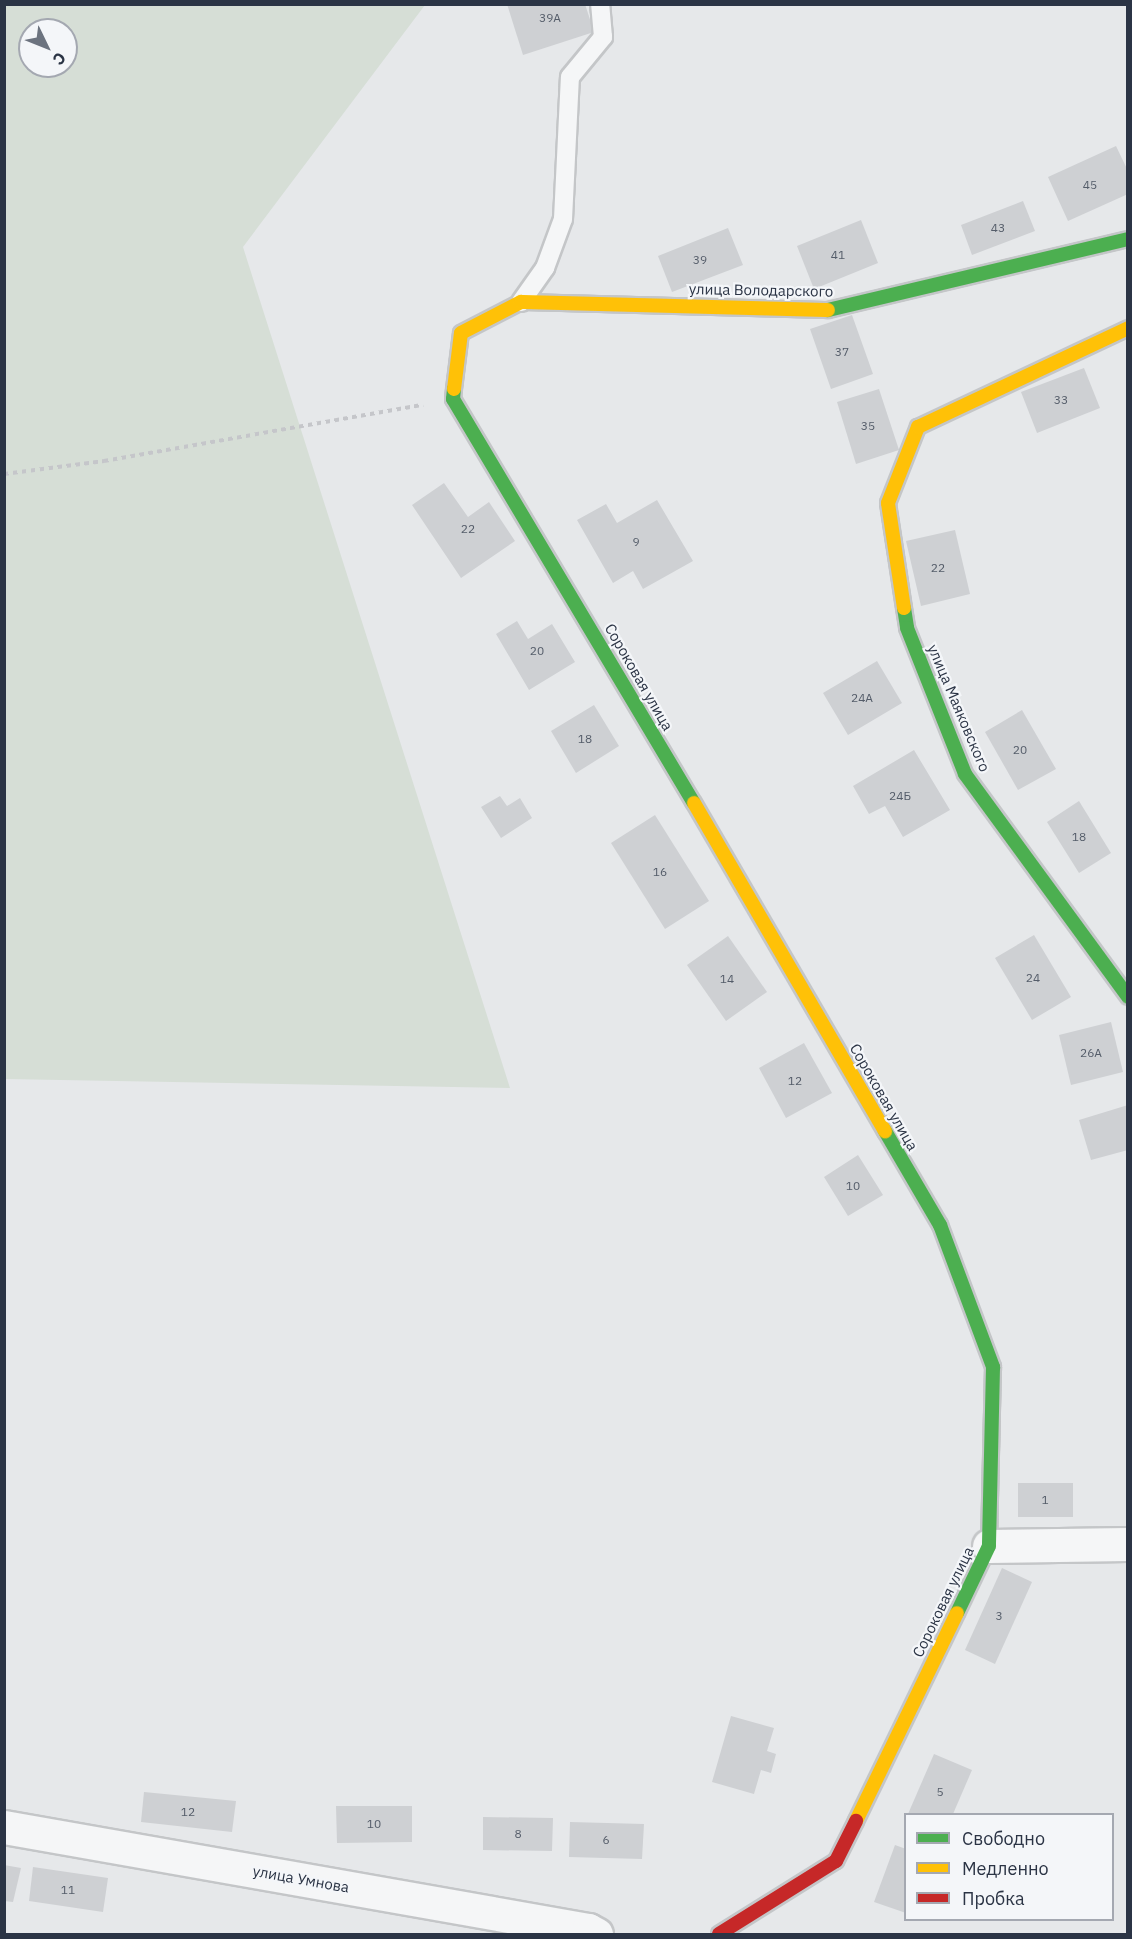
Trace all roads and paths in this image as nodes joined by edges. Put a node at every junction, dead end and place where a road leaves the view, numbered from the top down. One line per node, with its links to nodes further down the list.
1 (600, 4): 3 (lane)
2 (1128, 239): 3 (street, улица Володарского)
3 (520, 302): 5 (street, улица Володарского)
4 (1128, 328): 7 (street, улица Маяковского)
5 (453, 399): 6 (path); 9 (street, Сороковая улица)
6 (4, 474)
7 (1128, 997)
8 (1128, 1544): 9 (street)
9 (989, 1546): 12 (street, Сороковая улица)
10 (4, 1827): 11 (street, улица Умнова)
11 (596, 1935)
12 (719, 1935)

